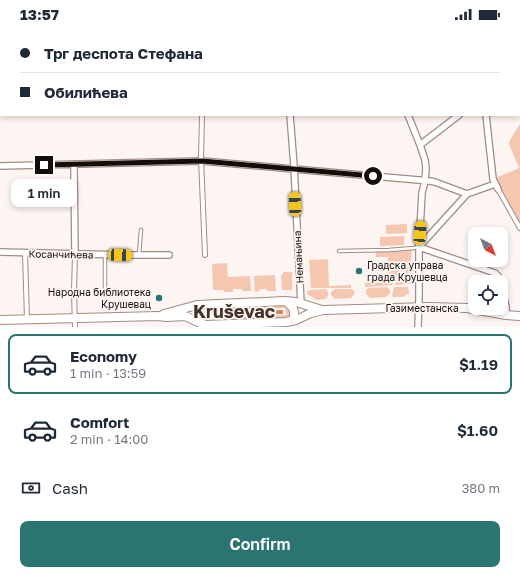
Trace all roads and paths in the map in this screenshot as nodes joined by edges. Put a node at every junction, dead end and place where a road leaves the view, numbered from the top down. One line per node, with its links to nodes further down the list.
1 (202, 116): 7 (street)
2 (290, 116): 10 (street, Немањина)
3 (408, 116): 6 (street)
4 (458, 116): 6 (street)
5 (486, 116): 12 (street)
6 (420, 145): 11 (street)
7 (202, 161): 8 (street); 10 (street); 24 (street)
8 (74, 165): 9 (street); 20 (street)
9 (0, 166)
10 (294, 170): 11 (street); 29 (street, Немањина)
11 (425, 180): 13 (street); 16 (street)
12 (496, 186): 13 (street); 14 (street)
13 (467, 194): 16 (street)
14 (520, 228)
15 (141, 230): 22 (lane)
16 (419, 247): 17 (lane); 25 (street); 30 (street)
17 (339, 251)
18 (0, 252): 19 (street, Косанчићева)
19 (24, 253): 20 (street, Косанчићева); 38 (street)
20 (75, 254): 21 (street, Косанчићева); 37 (street)
21 (105, 255): 22 (street, Косанчићева); 26 (lane)
22 (139, 255): 23 (street, Косанчићева)
23 (169, 255)
24 (205, 255)
25 (497, 275)
26 (106, 290)
27 (285, 301): 28 (main road); 29 (main road); 36 (main road)
28 (206, 304): 34 (main road); 41 (main road)
29 (301, 304): 32 (main road); 36 (main road)
30 (418, 307): 31 (main road, Газиместанска); 32 (main road, Газиместанска); 44 (street)
31 (468, 308)
32 (323, 310): 40 (main road)
33 (508, 314): 35 (main road, Газиместанска)
34 (158, 316): 37 (main road); 41 (main road)
35 (520, 316)
36 (294, 317): 40 (main road)
37 (75, 318): 38 (main road); 43 (street)
38 (27, 319): 39 (main road)
39 (0, 320)
40 (286, 322): 42 (main road)
41 (202, 324): 42 (main road)
42 (218, 326)
43 (75, 327)
44 (418, 327)

